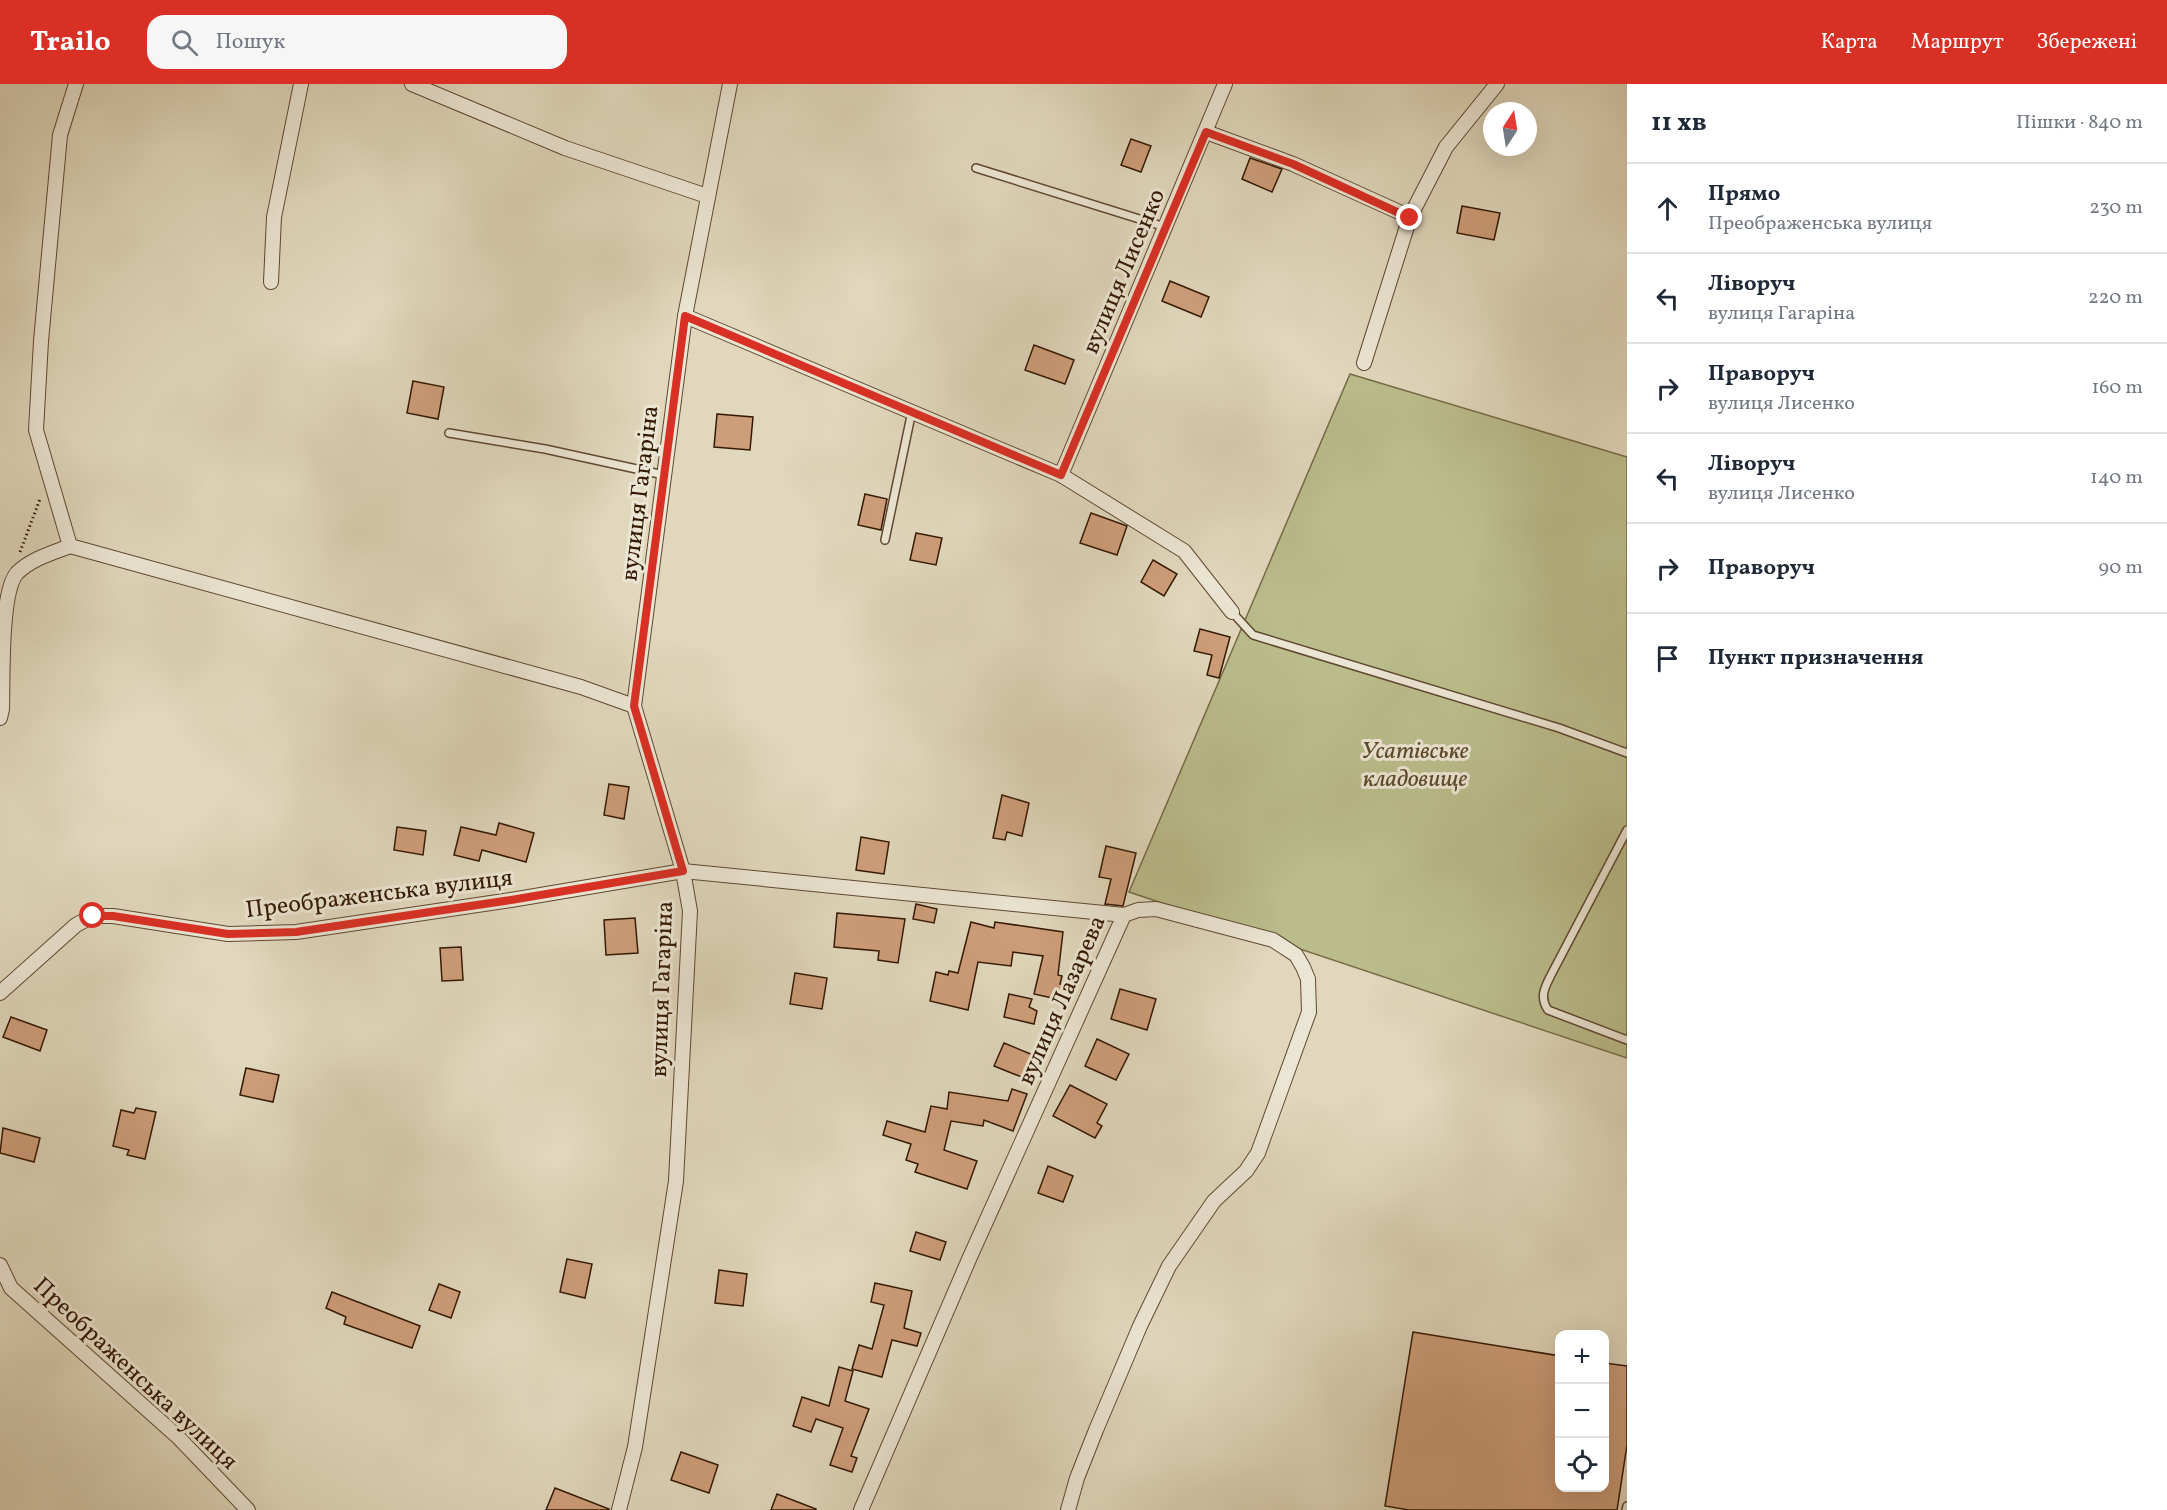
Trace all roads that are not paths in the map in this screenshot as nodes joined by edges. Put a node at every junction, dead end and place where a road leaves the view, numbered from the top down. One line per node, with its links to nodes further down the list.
1 (75, 84): 20 (street)
2 (301, 84): 12 (street)
3 (412, 84): 9 (street)
4 (730, 84): 9 (street, вулиця Гагаріна)
5 (1224, 84): 7 (street, вулиця Лисенко)
6 (1497, 84): 10 (street)
7 (1206, 132): 10 (street); 11 (street, вулиця Лисенко)
8 (976, 168): 11 (lane)
9 (707, 196): 13 (street, вулиця Гагаріна)
10 (1410, 218): 14 (street)
11 (1166, 228): 18 (street, вулиця Лисенко)
12 (271, 282)
13 (685, 316): 15 (street); 17 (street, вулиця Гагаріна)
14 (1364, 363)
15 (912, 411): 18 (street); 19 (lane)
16 (449, 433): 17 (lane)
17 (664, 475): 22 (street, вулиця Гагаріна)
18 (1061, 475): 21 (street)
19 (885, 540)
20 (70, 546): 22 (street); 23 (street)
21 (1232, 612): 24 (lane)
22 (634, 706): 26 (street, вулиця Гагаріна)
23 (0, 718)
24 (1627, 753)
25 (1627, 830): 29 (lane)
26 (683, 871): 27 (street, вулиця Лазарева); 28 (street, Преображенська вулиця); 32 (street, вулиця Гагаріна)
27 (1124, 915): 33 (street, вулиця Лазарева); 34 (street)
28 (0, 993)
29 (1627, 1040)
30 (0, 1265): 31 (street, Преображенська вулиця)
31 (248, 1510)
32 (619, 1510)
33 (861, 1510)
34 (1068, 1510)

